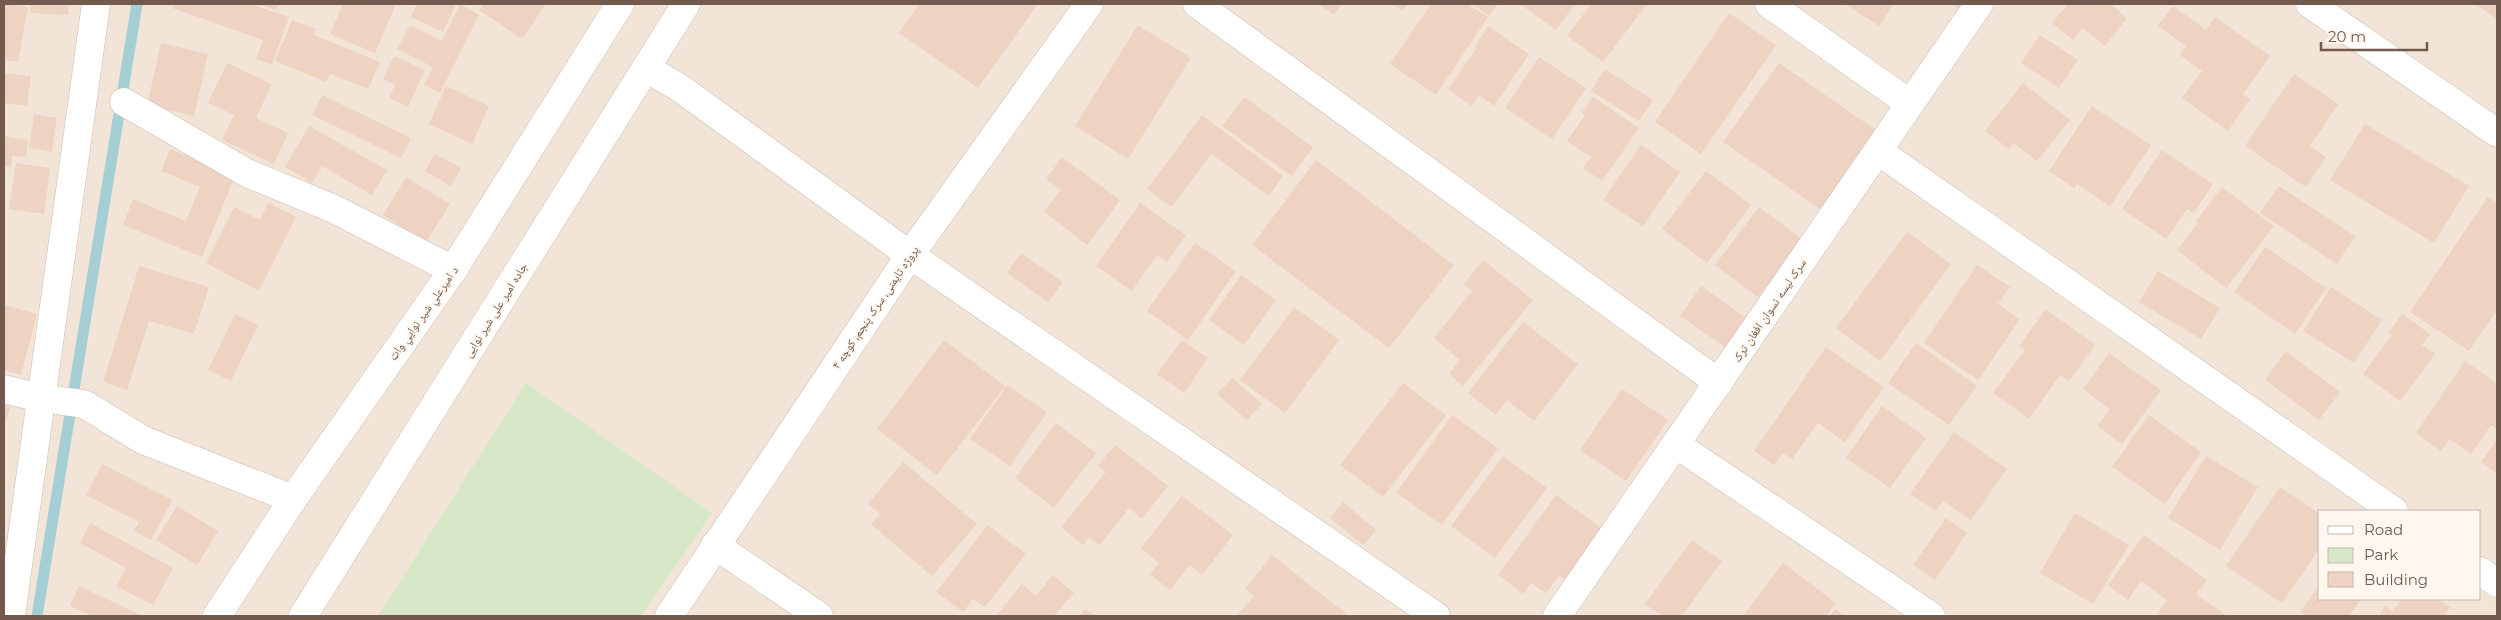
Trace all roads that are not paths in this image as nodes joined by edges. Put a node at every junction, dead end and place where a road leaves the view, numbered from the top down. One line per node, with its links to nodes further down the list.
1 (96, 4): 18 (street)
2 (620, 4): 15 (street, د امیرعلي شیر نوايي واټ)
3 (686, 4): 9 (street, جاده امیر علی شیر نوایی)
4 (1089, 4): 14 (street, پروژه تایمنی، سرک پنجم، کوچه ۴)
5 (1197, 4): 16 (street)
6 (1769, 4): 11 (street)
7 (1979, 4): 11 (street, سرک لیسه نسوان افغان‌ ترک)
8 (2310, 4): 12 (street)
9 (646, 68): 14 (street); 27 (street, جاده امیر علی شیر نوایی)
10 (124, 102): 15 (street)
11 (1910, 103): 13 (street, سرک لیسه نسوان افغان‌ ترک)
12 (2497, 133)
13 (1878, 151): 16 (street, سرک لیسه نسوان افغان‌ ترک); 21 (street)
14 (910, 255): 22 (street, پروژه تایمنی، سرک پنجم، کوچه ۴); 30 (street)
15 (454, 270): 20 (street, د امیرعلي شیر نوايي واټ)
16 (1719, 383): 19 (street, سرک لیسه نسوان افغان‌ ترک)
17 (4, 389): 18 (street)
18 (40, 398): 20 (street); 25 (street)
19 (1677, 445): 31 (street, سرک لیسه نسوان افغان‌ ترک); 32 (street)
20 (293, 500): 26 (street, د امیرعلي شیر نوايي واټ)
21 (2393, 510)
22 (715, 545): 28 (street, پروژه تایمنی، سرک پنجم، کوچه ۴); 29 (street)
23 (2481, 572): 24 (street)
24 (2497, 583)
25 (11, 616)
26 (217, 616)
27 (303, 616)
28 (668, 616)
29 (819, 616)
30 (1436, 616)
31 (1557, 616)
32 (1931, 616)

